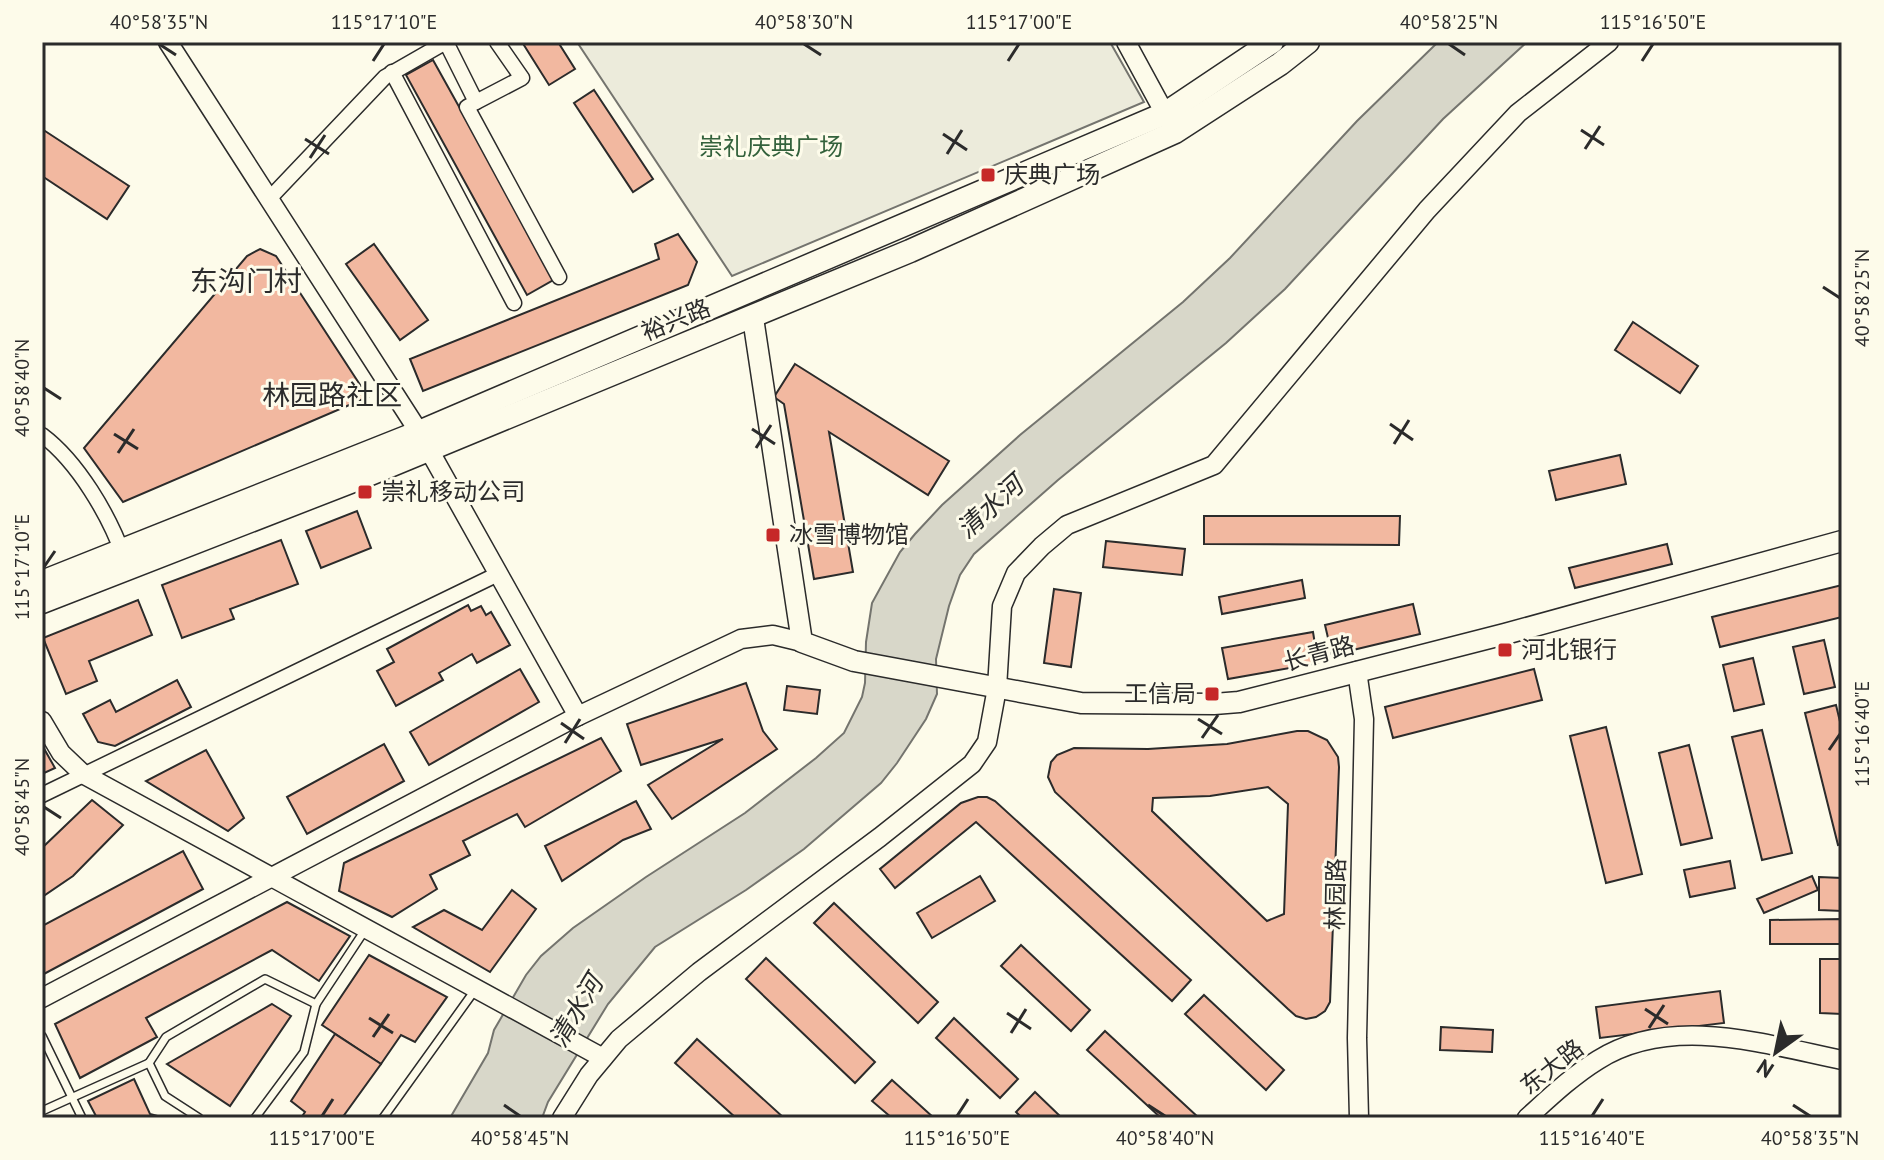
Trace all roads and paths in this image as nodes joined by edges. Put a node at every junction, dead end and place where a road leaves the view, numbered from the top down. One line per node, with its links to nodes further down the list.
1 (168, 42): 11 (street)
2 (446, 42): 8 (street); 9 (street)
3 (497, 42): 9 (street)
4 (1126, 42): 10 (street)
5 (1272, 42): 10 (main road, 裕兴路)
6 (1308, 42): 10 (main road, 裕兴路)
7 (1609, 42): 25 (street)
8 (392, 72): 11 (street); 14 (street)
9 (476, 102): 12 (street)
10 (1170, 123): 13 (main road, 裕兴路); 15 (main road, 裕兴路)
11 (269, 199): 17 (street)
12 (559, 277)
13 (752, 291): 15 (street); 17 (main road, 裕兴路)
14 (514, 303)
15 (753, 318): 17 (main road, 裕兴路); 23 (main road)
16 (42, 435): 19 (street)
17 (423, 440): 19 (main road, 裕兴路); 20 (street)
18 (1842, 541): 24 (main road, 长青路)
19 (125, 560): 21 (main road, 裕兴路); 22 (main road, 裕兴路)
20 (498, 574): 26 (street); 28 (street)
21 (42, 582)
22 (42, 602)
23 (802, 642): 25 (main road, 长青路); 26 (street)
24 (1357, 671): 25 (main road, 长青路); 46 (street, 林园路)
25 (997, 688): 36 (street)
26 (578, 716): 30 (street)
27 (42, 721): 28 (street)
28 (83, 774): 29 (street); 30 (street)
29 (42, 795)
30 (270, 878): 31 (street); 33 (street)
31 (365, 930): 32 (street); 34 (lane)
32 (475, 989): 36 (street); 44 (lane)
33 (42, 998)
34 (316, 1004): 38 (lane); 43 (lane)
35 (42, 1036): 39 (lane)
36 (603, 1058): 45 (street)
37 (1842, 1060): 47 (street, 东大路)
38 (149, 1063): 39 (lane); 42 (lane)
39 (72, 1098): 40 (lane); 41 (lane)
40 (42, 1111)
41 (82, 1118)
42 (199, 1118)
43 (255, 1118)
44 (383, 1118)
45 (562, 1118)
46 (1359, 1118)
47 (1527, 1118)

